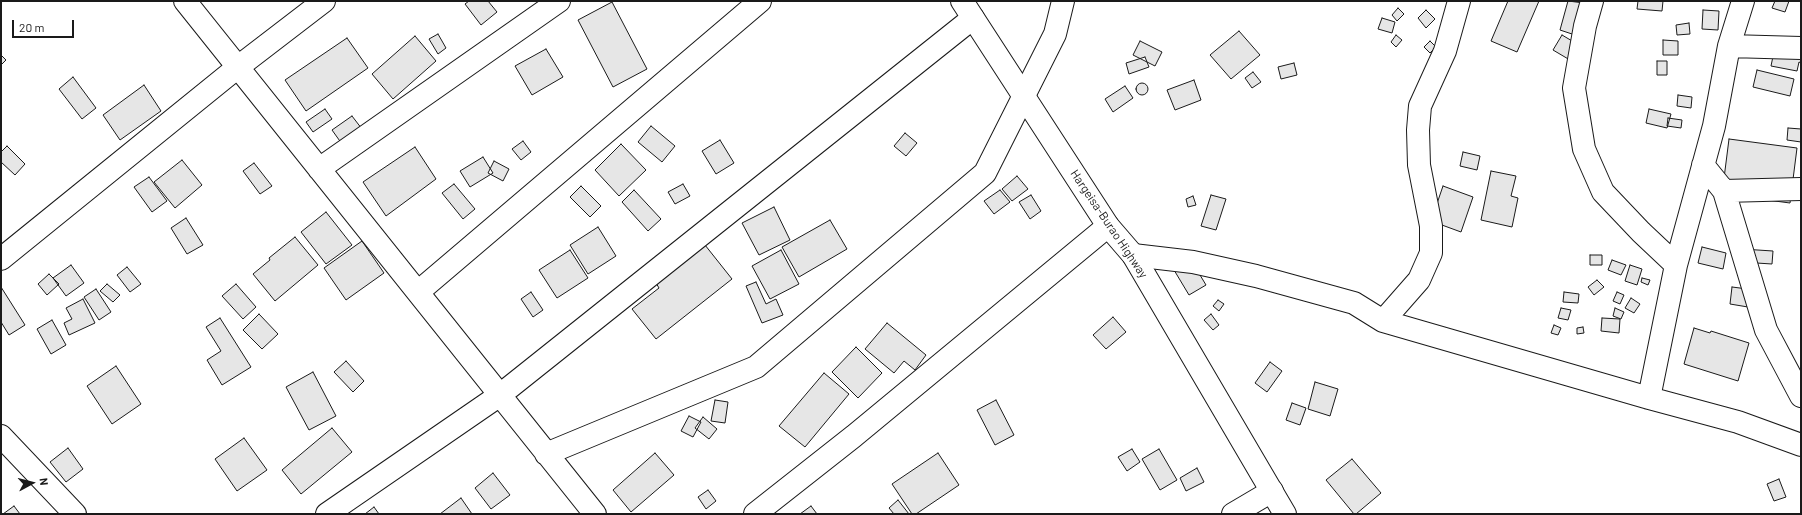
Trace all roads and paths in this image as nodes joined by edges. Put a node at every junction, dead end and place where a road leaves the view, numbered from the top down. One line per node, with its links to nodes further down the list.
1 (185, 1): 12 (main road)
2 (324, 1): 12 (main road)
3 (558, 1): 15 (main road)
4 (760, 1): 22 (main road)
5 (1063, 1): 13 (main road)
6 (1459, 1): 23 (main road)
7 (1592, 1): 21 (main road)
8 (1743, 1): 10 (main road)
9 (968, 10): 13 (main road, Hargeisa-Burao Highway); 24 (main road)
10 (1729, 46): 11 (main road); 14 (main road)
11 (1801, 48)
12 (238, 67): 15 (main road); 20 (main road)
13 (1024, 96): 18 (main road, Hargeisa-Burao Highway); 29 (main road)
14 (1704, 165): 17 (main road); 21 (main road)
15 (319, 169): 22 (main road)
16 (1801, 190): 17 (main road)
17 (1724, 191): 25 (main road)
18 (1108, 226): 19 (main road, Hargeisa-Burao Highway); 34 (main road)
19 (1133, 255): 23 (main road); 30 (main road, Hargeisa-Burao Highway)
20 (1, 259)
21 (1676, 265): 26 (main road)
22 (418, 292): 24 (main road)
23 (1383, 320): 26 (main road)
24 (500, 395): 29 (main road); 32 (main road)
25 (1801, 396)
26 (1649, 398): 28 (main road)
27 (1, 436): 31 (main road)
28 (1801, 445)
29 (546, 454): 33 (main road)
30 (1272, 491): 35 (main road); 36 (main road, Hargeisa-Burao Highway)
31 (75, 514)
32 (327, 514)
33 (594, 514)
34 (755, 514)
35 (1233, 514)
36 (1285, 514)

